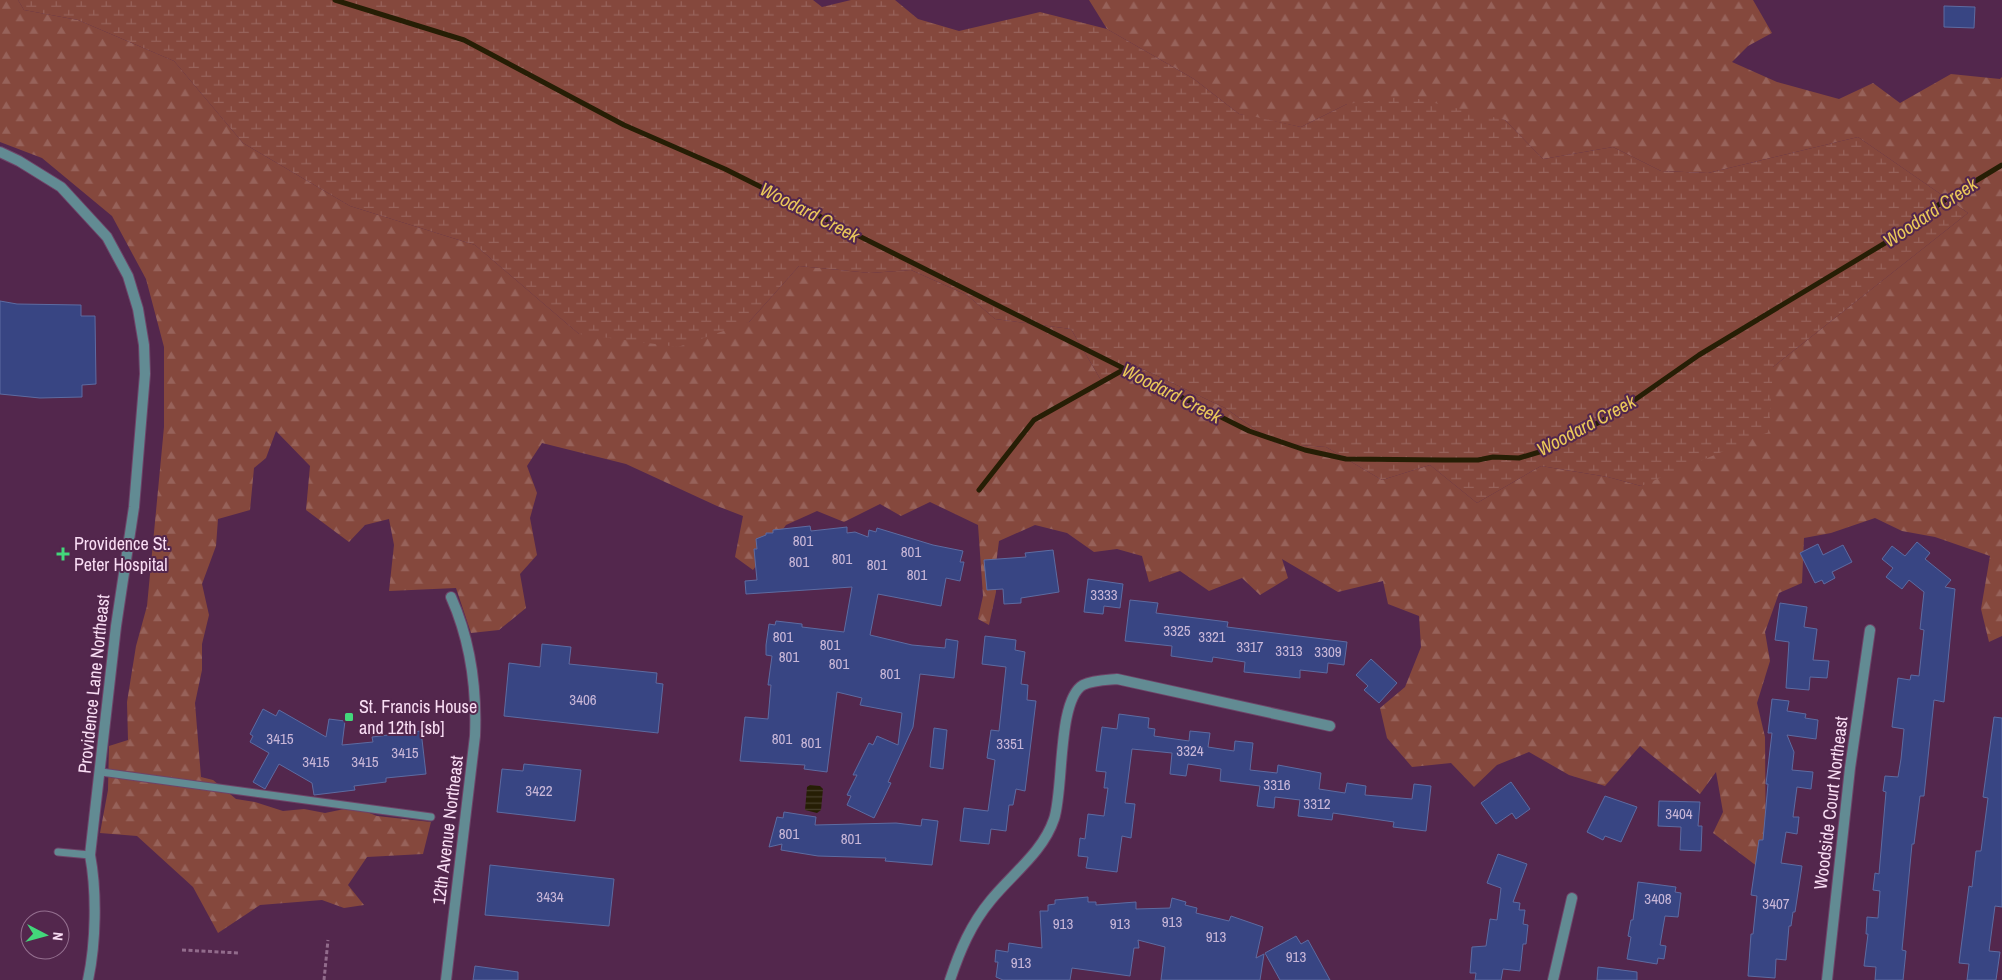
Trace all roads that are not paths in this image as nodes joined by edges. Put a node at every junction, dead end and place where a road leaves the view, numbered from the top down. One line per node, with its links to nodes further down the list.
1 (0, 152): 5 (street, Providence Lane Northeast)
2 (451, 597): 11 (street, 12th Avenue Northeast)
3 (1870, 630): 14 (street, Woodside Court Northeast)
4 (1330, 726): 12 (street)
5 (101, 772): 6 (lane); 8 (street, Providence Lane Northeast)
6 (431, 817)
7 (58, 852): 8 (lane)
8 (90, 855): 10 (street, Providence Lane Northeast)
9 (1572, 898): 13 (street)
10 (88, 980)
11 (446, 980)
12 (950, 980)
13 (1553, 980)
14 (1827, 980)

